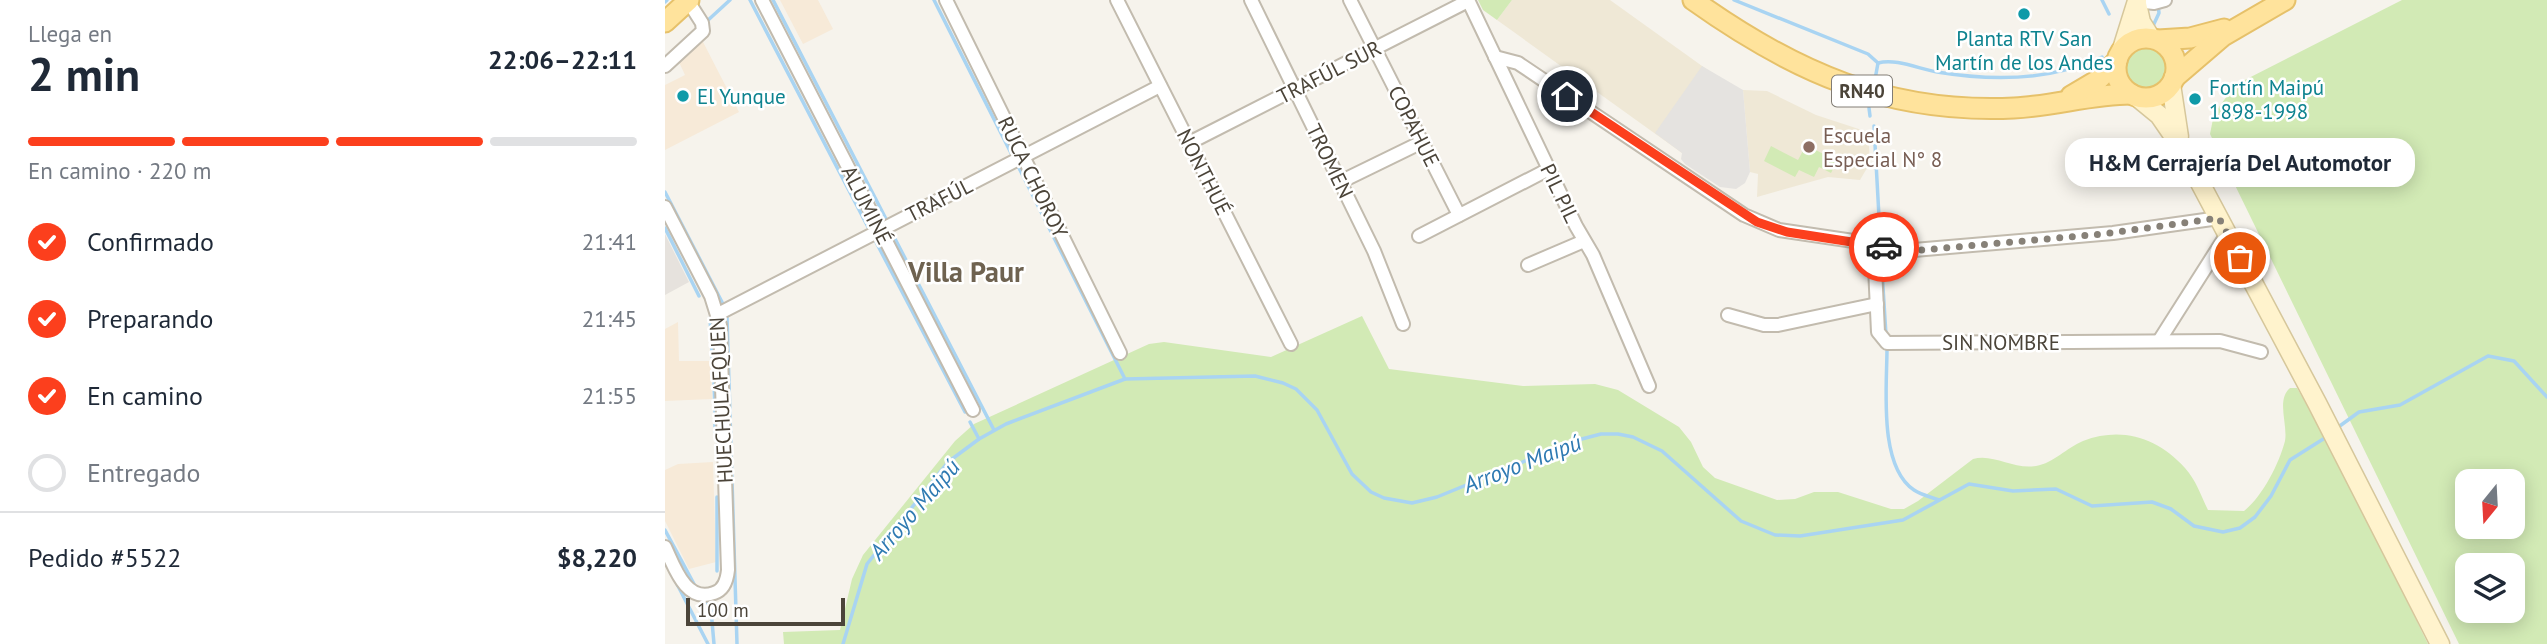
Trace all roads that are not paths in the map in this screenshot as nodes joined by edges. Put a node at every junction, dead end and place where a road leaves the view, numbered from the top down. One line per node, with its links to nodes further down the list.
1 (762, 0): 33 (street, ALUMINÉ)
2 (946, 0): 27 (street, RUCA CHOROY)
3 (1117, 0): 20 (street, NONTHUÉ)
4 (1251, 0): 21 (street, TROMEN)
5 (1350, 0): 15 (street, COPAHUE)
6 (1468, 0): 15 (street, TRAFÚL SUR); 17 (street, PIL PIL)
7 (1693, 0): 23 (main road, RN40)
8 (2137, 0): 9 (street); 14 (main road); 16 (main road)
9 (2165, 0)
10 (2285, 0): 13 (main road, RN40)
11 (689, 1): 12 (main road); 18 (street)
12 (665, 22)
13 (2241, 23): 14 (main road, RN40); 19 (main road, RN40)
14 (2154, 39): 16 (main road, RN40); 19 (main road)
15 (1375, 48): 21 (street, TRAFÚL SUR); 24 (street, COPAHUE)
16 (2119, 55): 22 (main road); 23 (main road, RN40)
17 (1495, 57): 28 (street, PIL PIL); 36 (street)
18 (665, 66)
19 (2173, 81): 22 (main road, RN40); 26 (main road)
20 (1160, 86): 25 (street, NONTHUÉ); 27 (street, TRAFÚL)
21 (1295, 89): 25 (street, TRAFÚL SUR); 29 (street, TROMEN)
22 (2134, 95): 23 (main road, RN40); 26 (main road)
23 (2054, 104)
24 (1422, 142): 29 (street); 31 (street, COPAHUE)
25 (1189, 143): 43 (street, NONTHUÉ)
26 (2181, 147): 32 (main road)
27 (1023, 156): 33 (street, TRAFÚL); 45 (street, RUCA CHOROY)
28 (1549, 169): 31 (street); 35 (street, PIL PIL)
29 (1340, 182): 41 (street, TROMEN)
30 (665, 208): 39 (street, HUECHULAFQUEN)
31 (1459, 215): 34 (street)
32 (2223, 226): 36 (street); 42 (street); 49 (main road)
33 (880, 230): 39 (street, TRAFÚL); 47 (street, ALUMINÉ)
34 (1419, 236)
35 (1584, 241): 37 (street); 46 (street, PIL PIL)
36 (1874, 245): 38 (street, SIN NOMBRE)
37 (1528, 265)
38 (1877, 304): 40 (street); 42 (street, SIN NOMBRE)
39 (718, 314): 48 (street, HUECHULAFQUEN)
40 (1728, 315)
41 (1403, 324)
42 (2159, 341): 44 (street, SIN NOMBRE)
43 (1291, 344)
44 (2261, 352)
45 (1120, 354)
46 (1649, 386)
47 (973, 410)
48 (665, 547)
49 (2439, 644)

